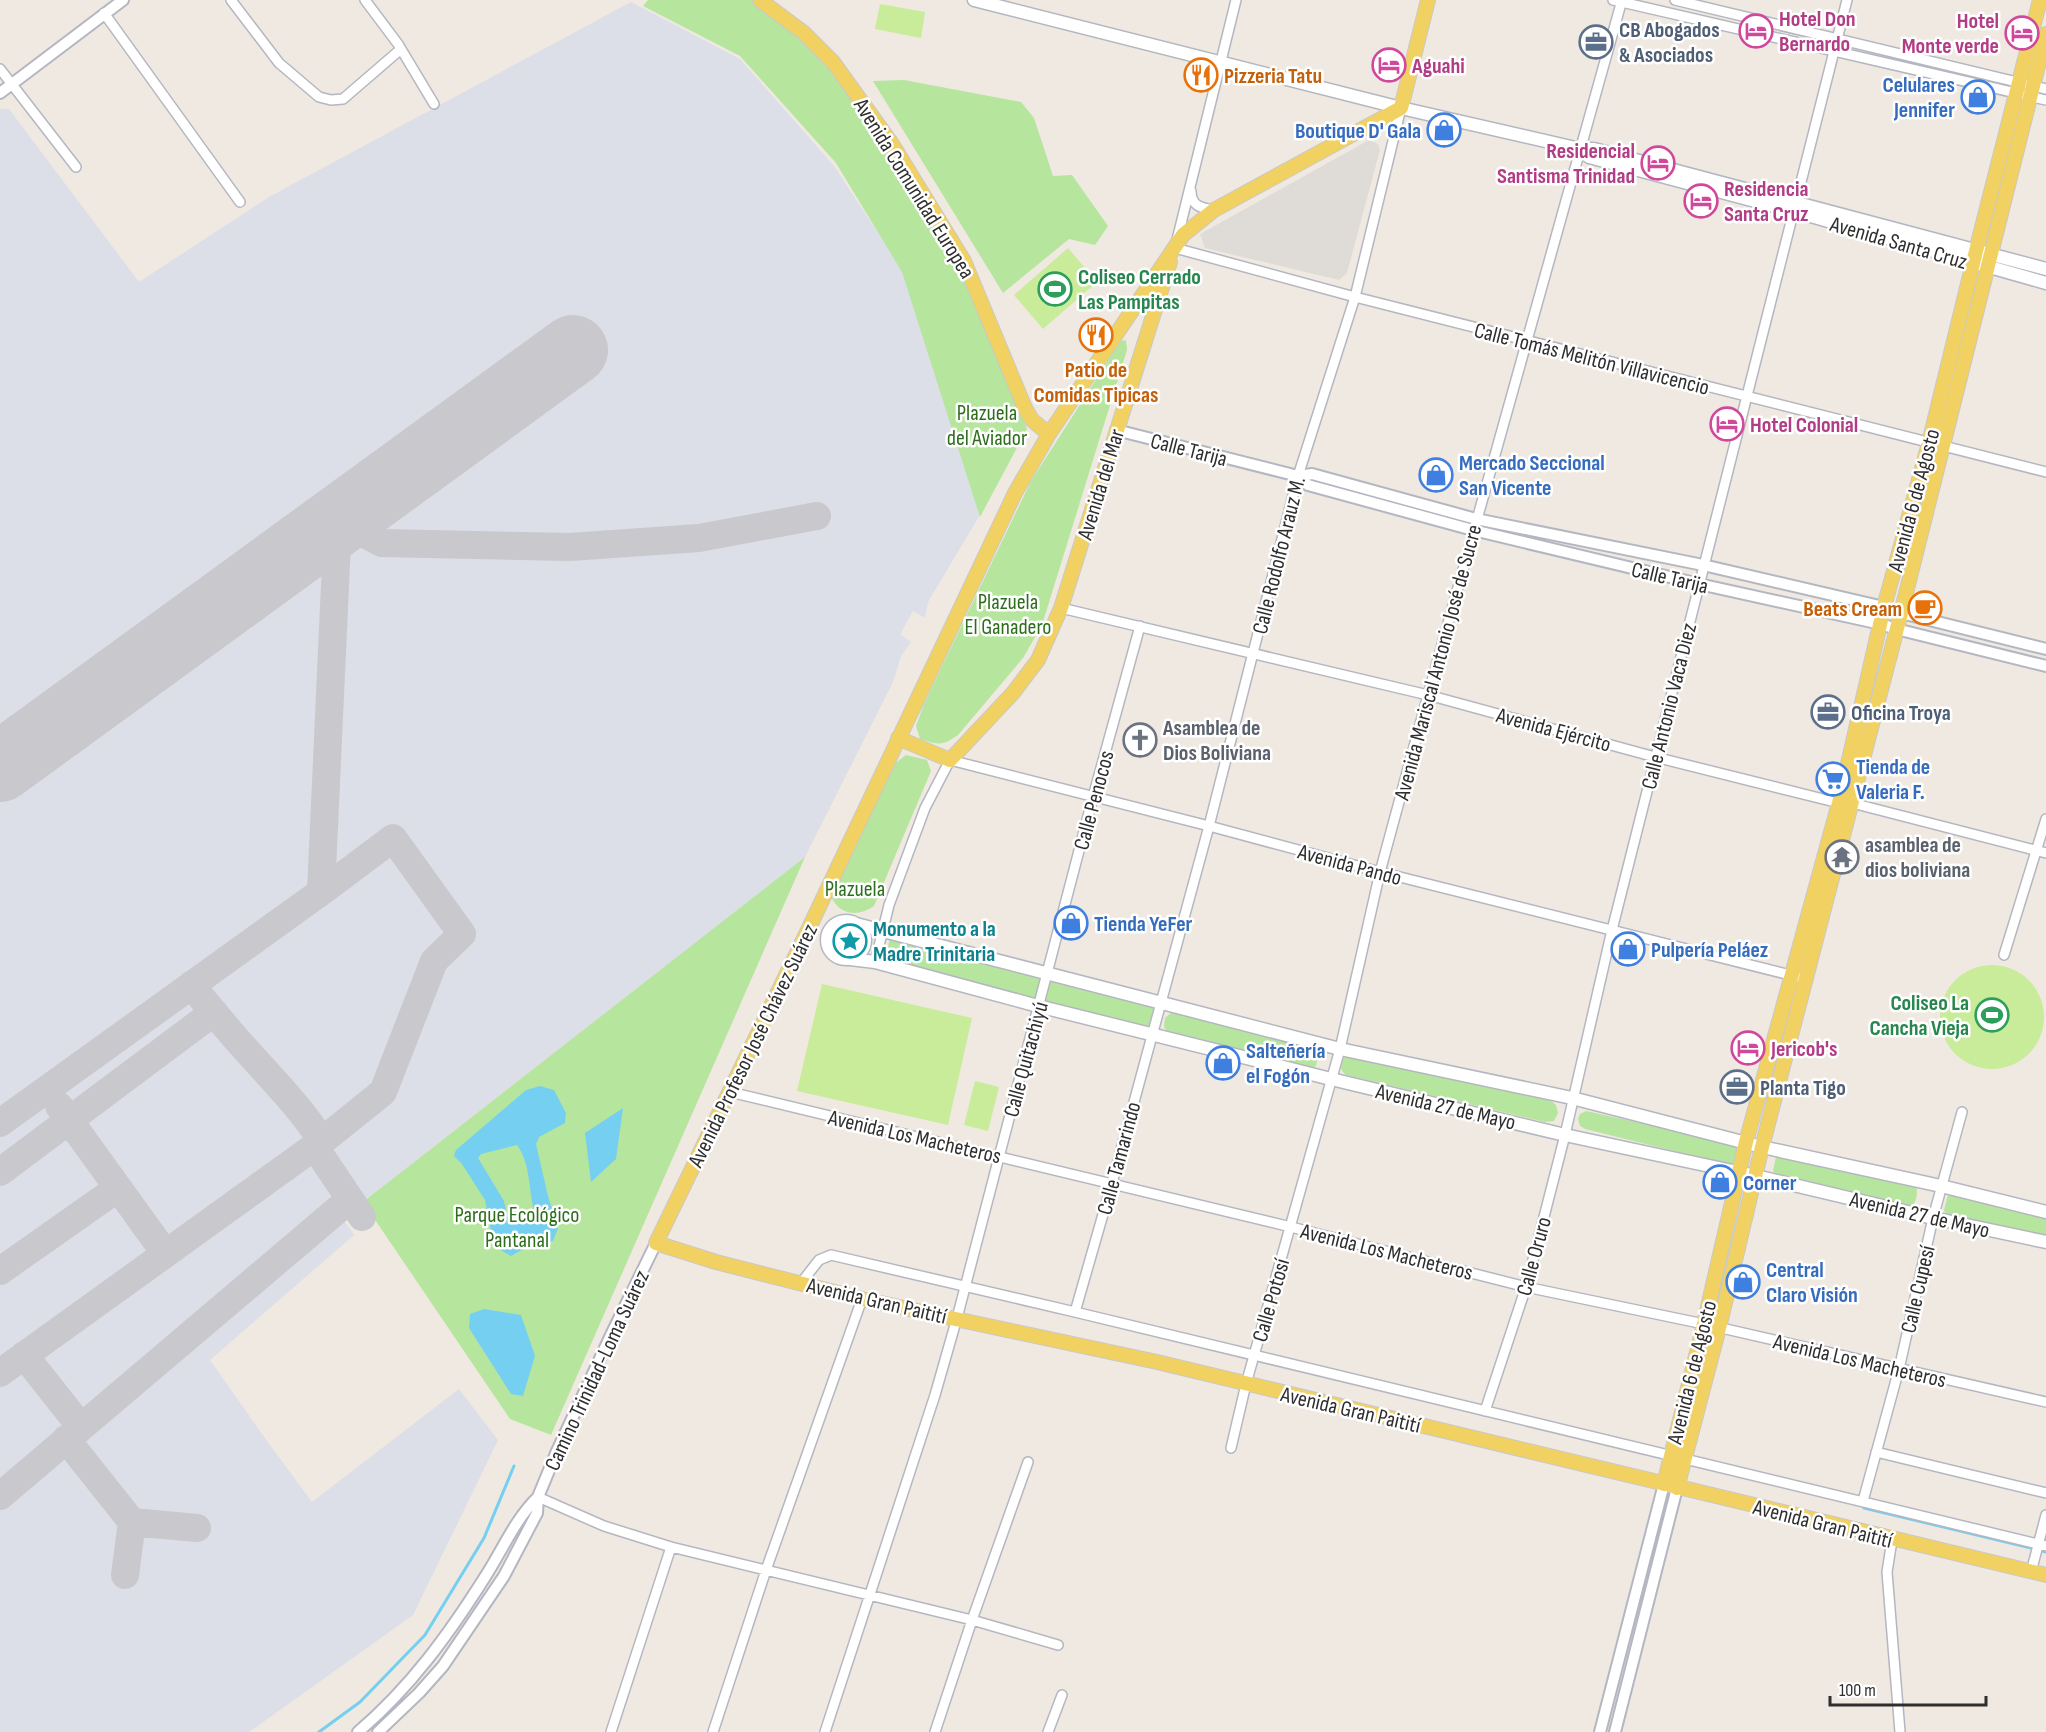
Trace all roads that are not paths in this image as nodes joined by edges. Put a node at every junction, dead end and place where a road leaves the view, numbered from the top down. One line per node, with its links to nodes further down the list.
1 (123, 0): 12 (street)
2 (231, 0): 15 (street)
3 (365, 0): 15 (street)
4 (760, 0): 41 (main road, Avenida Comunidad Europea)
5 (974, 0): 17 (main road, Avenida Santa Cruz)
6 (1236, 0): 17 (street, Avenida del Mar)
7 (1428, 0): 24 (main road)
8 (1675, 0): 14 (street)
9 (1847, 0): 14 (street, Calle Antonio Vaca Diez)
10 (2040, 0): 20 (main road, Avenida 6 de Agosto)
11 (1619, 1): 16 (street); 25 (street, Avenida Mariscal Antonio José de Sucre)
12 (104, 13): 19 (street); 28 (street)
13 (2046, 34): 20 (main road, Avenida 6 de Agosto)
14 (1838, 38): 16 (street, Calle Antonio Vaca Diez); 20 (street)
15 (401, 49): 23 (street)
16 (1834, 51): 20 (street); 29 (street, Calle Antonio Vaca Diez)
17 (1222, 63): 24 (main road, Avenida Santa Cruz); 27 (street, Avenida del Mar)
18 (0, 69): 19 (street)
19 (12, 84): 21 (street); 26 (street)
20 (2029, 89): 22 (street); 32 (main road, Avenida 6 de Agosto)
21 (0, 93)
22 (2046, 100)
23 (434, 104)
24 (1401, 108): 25 (main road, Avenida Santa Cruz); 30 (main road, Avenida Profesor José Chávez Suárez); 35 (street, Calle Rodolfo Arauz M.)
25 (1580, 149): 29 (main road, Avenida Santa Cruz); 38 (street, Avenida Mariscal Antonio José de Sucre)
26 (76, 167)
27 (1191, 186): 30 (street); 31 (street, Avenida del Mar)
28 (240, 202)
29 (1794, 206): 32 (main road, Avenida Santa Cruz); 39 (street, Calle Antonio Vaca Diez)
30 (1214, 210): 31 (main road, Avenida Profesor José Chávez Suárez)
31 (1175, 248): 35 (street, Calle Tomás Melitón Villavicencio); 36 (main road, Avenida Profesor José Chávez Suárez); 37 (main road, Avenida del Mar)
32 (1981, 259): 33 (main road, Avenida Santa Cruz); 34 (main road, Avenida Santa Cruz); 42 (main road, Avenida 6 de Agosto)
33 (2046, 269)
34 (2046, 283)
35 (1355, 297): 38 (street, Calle Tomás Melitón Villavicencio); 44 (street, Calle Rodolfo Arauz M.)
36 (1124, 322): 37 (main road); 41 (main road, Avenida Profesor José Chávez Suárez)
37 (1148, 337): 40 (main road, Avenida del Mar)
38 (1528, 341): 39 (street, Calle Tomás Melitón Villavicencio); 45 (street, Avenida Mariscal Antonio José de Sucre)
39 (1746, 397): 42 (street, Calle Tomás Melitón Villavicencio); 47 (street, Calle Antonio Vaca Diez)
40 (1116, 430): 44 (street, Calle Tarija); 50 (main road, Avenida del Mar)
41 (1049, 434): 59 (main road, Avenida Profesor José Chávez Suárez)
42 (1936, 445): 43 (street, Calle Tomás Melitón Villavicencio); 49 (main road, Avenida 6 de Agosto); 51 (main road, Avenida 6 de Agosto)
43 (2046, 472)
44 (1298, 476): 45 (street, Calle Tarija); 46 (street, Calle Tarija); 56 (street, Calle Rodolfo Arauz M.)
45 (1476, 519): 46 (street, Avenida Mariscal Antonio José de Sucre); 47 (street, Calle Tarija)
46 (1473, 530): 48 (street, Calle Tarija); 58 (street, Avenida Mariscal Antonio José de Sucre)
47 (1703, 565): 48 (street, Calle Antonio Vaca Diez); 49 (street, Calle Tarija)
48 (1699, 584): 52 (street, Calle Tarija); 60 (street, Calle Antonio Vaca Diez)
49 (1884, 607): 51 (street, Calle Tarija); 52 (main road, Avenida 6 de Agosto)
50 (1061, 608): 53 (street, Avenida Ejército); 61 (main road, Avenida del Mar)
51 (1901, 613): 54 (main road, Avenida 6 de Agosto); 55 (street, Calle Tarija)
52 (1881, 624): 54 (street, Calle Tarija); 63 (main road, Avenida 6 de Agosto)
53 (1140, 626): 56 (street, Avenida Ejército); 62 (street, Calle Penocos)
54 (1896, 629): 57 (street, Calle Tarija); 63 (main road, Avenida 6 de Agosto)
55 (2046, 649)
56 (1254, 653): 58 (street, Avenida Ejército); 65 (street, Calle Rodolfo Arauz M.)
57 (2046, 666)
58 (1428, 695): 60 (street, Avenida Ejército); 67 (street, Avenida Mariscal Antonio José de Sucre)
59 (898, 738): 61 (main road, Avenida Pando); 69 (main road, Avenida Profesor José Chávez Suárez)
60 (1655, 757): 63 (street, Avenida Ejército); 71 (street, Calle Antonio Vaca Diez)
61 (950, 760): 62 (street, Avenida Pando); 70 (street, Avenida del Mar)
62 (1093, 797): 65 (street, Avenida Pando); 76 (street, Calle Penocos)
63 (1845, 803): 66 (street, Avenida Ejército); 77 (main road, Avenida 6 de Agosto); 78 (main road, Avenida 6 de Agosto)
64 (2046, 819): 66 (street)
65 (1209, 826): 67 (street, Avenida Pando); 79 (street, Calle Rodolfo Arauz M.)
66 (2042, 852): 73 (street)
67 (1380, 872): 71 (street, Avenida Pando); 82 (street, Avenida Mariscal Antonio José de Sucre)
68 (856, 924): 70 (main road, Avenida 27 de Mayo); 72 (main road); 74 (main road)
69 (809, 928): 72 (main road); 84 (main road, Avenida Profesor José Chávez Suárez)
70 (882, 930): 75 (street, Avenida del Mar); 76 (main road, Avenida 27 de Mayo)
71 (1612, 930): 77 (street, Avenida Pando); 85 (street, Calle Antonio Vaca Diez)
72 (828, 937): 74 (main road)
73 (2004, 955)
74 (850, 959): 75 (main road, Avenida 27 de Mayo)
75 (874, 962): 80 (main road, Avenida 27 de Mayo)
76 (1048, 974): 79 (main road, Avenida 27 de Mayo); 80 (street, Calle Quitachiyú)
77 (1791, 975): 78 (street, Avenida Pando); 88 (main road, Avenida 6 de Agosto)
78 (1806, 978): 89 (main road, Avenida 6 de Agosto)
79 (1160, 1004): 81 (street, Calle Tamarindo); 82 (main road, Avenida 27 de Mayo)
80 (1038, 1006): 81 (main road, Avenida 27 de Mayo); 90 (street, Calle Quitachiyú)
81 (1152, 1034): 83 (main road, Avenida 27 de Mayo); 93 (street, Calle Tamarindo)
82 (1340, 1049): 83 (street, Calle Potosí); 85 (main road, Avenida 27 de Mayo)
83 (1331, 1079): 87 (main road, Avenida 27 de Mayo); 97 (street, Calle Potosí)
84 (729, 1092): 90 (street, Avenida Los Macheteros); 99 (main road, Avenida Profesor José Chávez Suárez)
85 (1572, 1098): 87 (street, Calle Oruro); 88 (main road, Avenida 27 de Mayo)
86 (1962, 1112): 94 (street, Calle Cupesí)
87 (1565, 1135): 91 (main road, Avenida 27 de Mayo); 102 (street, Calle Oruro)
88 (1746, 1142): 89 (main road, Avenida 27 de Mayo); 91 (main road, Avenida 6 de Agosto)
89 (1762, 1147): 92 (main road, Avenida 6 de Agosto); 94 (main road, Avenida 27 de Mayo)
90 (1000, 1156): 93 (street, Avenida Los Macheteros); 101 (street, Calle Quitachiyú)
91 (1738, 1172): 92 (main road, Avenida 27 de Mayo); 106 (main road, Avenida 6 de Agosto)
92 (1756, 1176): 96 (main road, Avenida 27 de Mayo); 107 (main road, Avenida 6 de Agosto)
93 (1112, 1183): 97 (street, Avenida Los Macheteros); 104 (street, Calle Tamarindo)
94 (1941, 1186): 95 (main road, Avenida 27 de Mayo); 96 (street, Calle Cupesí)
95 (2046, 1212)
96 (1933, 1218): 98 (main road, Avenida 27 de Mayo); 109 (street, Calle Cupesí)
97 (1291, 1227): 102 (street, Avenida Los Macheteros); 108 (street, Calle Potosí)
98 (2046, 1242)
99 (656, 1243): 100 (main road, Avenida Gran Paitití); 119 (street, Camino Trinidad-Loma Suárez)
100 (801, 1283): 101 (street); 103 (main road, Avenida Gran Paitití)
101 (964, 1287): 104 (street); 105 (street, Calle Quitachiyú)
102 (1526, 1287): 106 (street, Avenida Los Macheteros); 112 (street, Calle Oruro)
103 (862, 1299): 105 (main road, Avenida Gran Paitití); 125 (street)
104 (1075, 1312): 108 (street)
105 (957, 1318): 110 (main road, Avenida Gran Paitití); 128 (street, Calle Quitachiyú)
106 (1704, 1324): 107 (street, Avenida Los Macheteros); 115 (main road, Avenida 6 de Agosto)
107 (1719, 1328): 109 (street, Avenida Los Macheteros); 115 (main road, Avenida 6 de Agosto)
108 (1254, 1355): 110 (street, Calle Potosí); 112 (street)
109 (1899, 1369): 111 (street, Avenida Los Macheteros); 114 (street, Calle Cupesí)
110 (1246, 1384): 113 (street, Calle Potosí); 117 (main road, Avenida Gran Paitití)
111 (2046, 1402)
112 (1485, 1411): 115 (street)
113 (1231, 1448)
114 (1876, 1452): 118 (street); 120 (street, Calle Cupesí)
115 (1677, 1458): 117 (main road, Avenida 6 de Agosto); 120 (street)
116 (1028, 1462): 131 (street)
117 (1670, 1486): 122 (main road, Avenida Gran Paitití); 129 (street, Avenida 6 de Agosto); 130 (street, Avenida 6 de Agosto)
118 (2046, 1493)
119 (538, 1497): 124 (street); 134 (street, Camino Trinidad-Loma Suárez); 135 (street, Camino Trinidad-Loma Suárez)
120 (1863, 1501): 123 (street)
121 (2046, 1515): 123 (street)
122 (1892, 1540): 126 (main road, Avenida Gran Paitití); 143 (street)
123 (2042, 1545): 126 (street)
124 (671, 1547): 125 (street); 136 (street)
125 (766, 1570): 128 (street); 137 (street)
126 (2031, 1572): 127 (main road, Avenida Gran Paitití)
127 (2046, 1575)
128 (870, 1595): 131 (street); 138 (street, Calle Quitachiyú)
129 (1632, 1608): 130 (street); 141 (street, Avenida 6 de Agosto)
130 (1645, 1612): 142 (street, Avenida 6 de Agosto)
131 (972, 1620): 132 (street); 139 (street)
132 (1058, 1645)
133 (1062, 1695): 140 (street)
134 (358, 1732)
135 (378, 1732)
136 (611, 1732)
137 (713, 1732)
138 (825, 1732)
139 (935, 1732)
140 (1048, 1732)
141 (1600, 1732)
142 (1615, 1732)
143 (1900, 1732)

